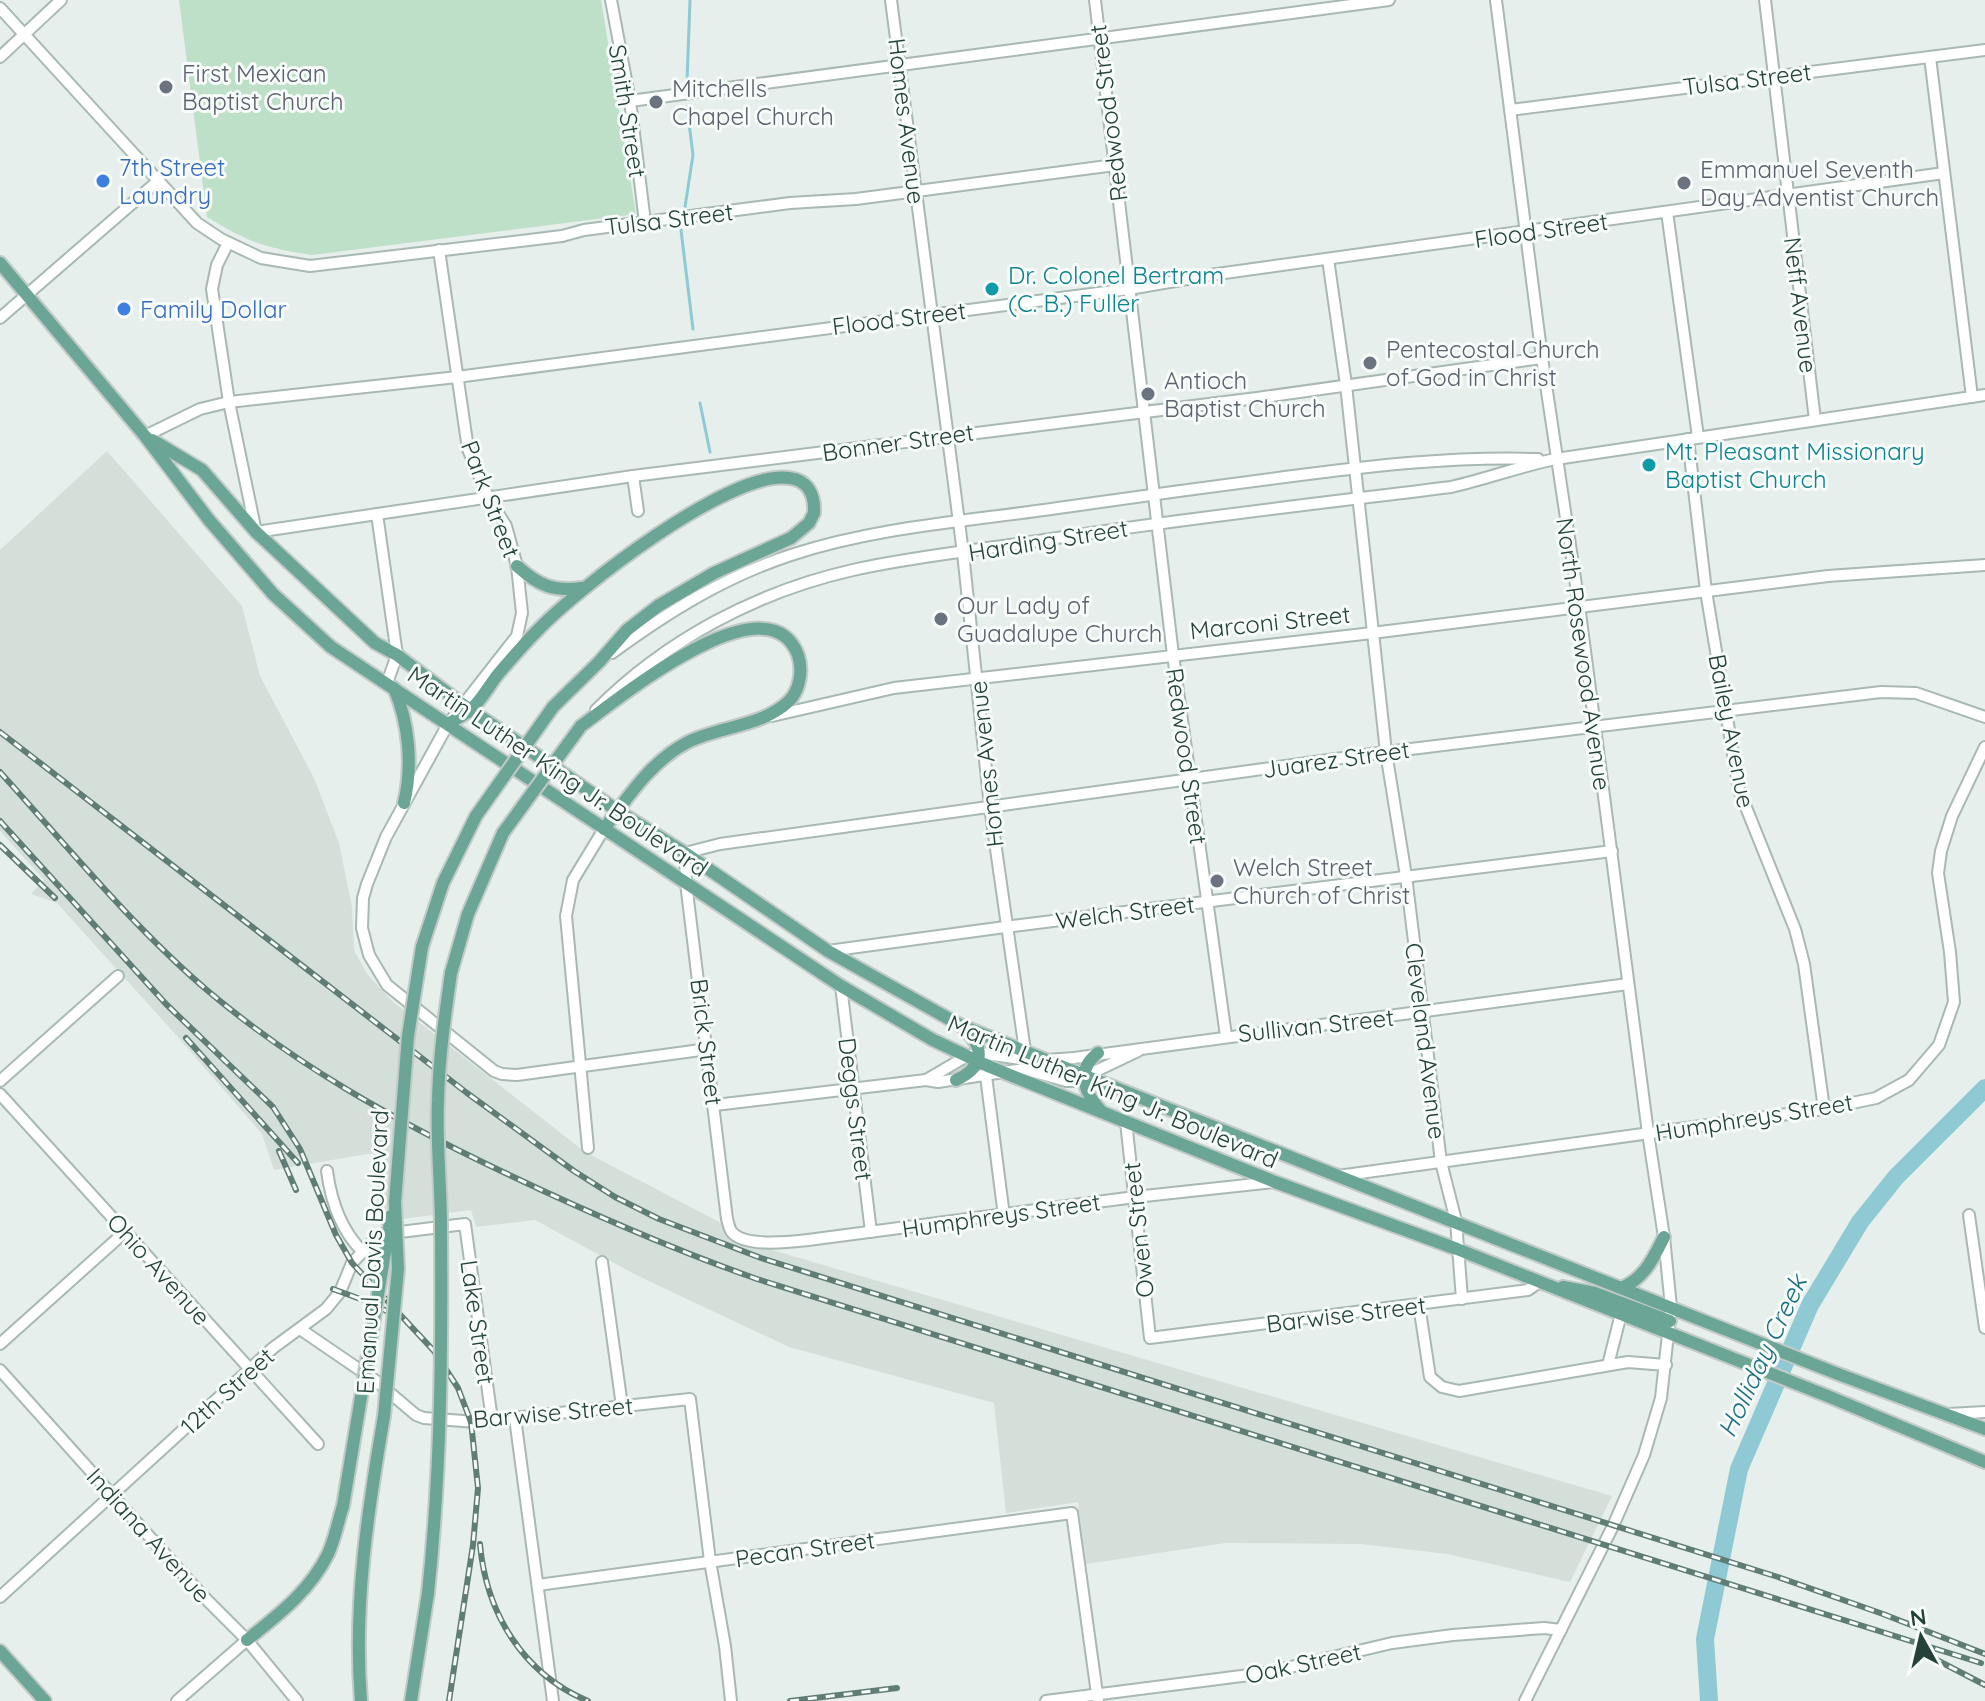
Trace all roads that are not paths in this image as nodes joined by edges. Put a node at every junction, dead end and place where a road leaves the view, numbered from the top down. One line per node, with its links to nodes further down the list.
1 (61, 0): 10 (street)
2 (611, 0): 17 (street, Smith Street)
3 (891, 0): 15 (street, Homes Avenue)
4 (1095, 0): 11 (street, Redwood Street)
5 (1389, 0): 8 (street)
6 (1496, 0): 18 (street, North Rosewood Avenue)
7 (1765, 0): 16 (street, Neff Avenue)
8 (1299, 6): 11 (street)
9 (0, 8): 10 (street, Tulsa Street)
10 (25, 35): 13 (street); 21 (street, Tulsa Street)
11 (1098, 40): 15 (street); 19 (street, Redwood Street)
12 (1985, 50): 14 (street, Tulsa Street)
13 (0, 57)
14 (1930, 57): 16 (street, Tulsa Street); 20 (street)
15 (900, 64): 17 (street); 22 (street, Homes Avenue)
16 (1775, 75): 18 (street, Tulsa Street); 23 (street, Neff Avenue)
17 (630, 101): 25 (street, Smith Street)
18 (1510, 110): 26 (street, North Rosewood Avenue)
19 (1115, 165): 22 (street, Tulsa Street); 31 (street, Redwood Street)
20 (1944, 173): 23 (street, Flood Street); 39 (street)
21 (158, 181): 27 (street, Tulsa Street); 32 (street)
22 (916, 191): 25 (street, Tulsa Street); 33 (street, Homes Avenue)
23 (1787, 196): 24 (street, Flood Street); 42 (street, Neff Avenue)
24 (1667, 212): 26 (street, Flood Street); 45 (street, Bailey Avenue)
25 (645, 222): 28 (street, Tulsa Street)
26 (1526, 233): 29 (street, Flood Street); 35 (street, North Rosewood Avenue)
27 (228, 243): 28 (street, Tulsa Street); 40 (street)
28 (439, 250): 36 (street, Park Street)
29 (1328, 259): 31 (street, Flood Street); 37 (street, Cleveland Avenue)
30 (0, 263): 32 (main road, Martin Luther King Jr. Boulevard)
31 (1129, 289): 33 (street, Flood Street); 41 (street, Redwood Street)
32 (27, 293): 34 (street); 44 (main road, Martin Luther King Jr. Boulevard)
33 (932, 314): 36 (street, Flood Street); 43 (street, Homes Avenue)
34 (0, 318)
35 (1542, 358): 37 (street, Bonner Street); 46 (street, North Rosewood Avenue)
36 (457, 377): 40 (street, Flood Street); 50 (street, Park Street)
37 (1346, 385): 41 (street, Bonner Street); 47 (street, Cleveland Avenue)
38 (1985, 395): 39 (street, Harding Street)
39 (1972, 397): 42 (street, Harding Street)
40 (229, 402): 44 (street, Flood Street); 56 (street)
41 (1143, 411): 43 (street, Bonner Street); 49 (street, Redwood Street)
42 (1815, 420): 45 (street, Harding Street)
43 (947, 435): 48 (street, Bonner Street); 54 (street, Homes Avenue)
44 (145, 436): 56 (main road, Martin Luther King Jr. Boulevard); 68 (main road, Martin Luther King Jr. Boulevard)
45 (1693, 438): 46 (street, Harding Street); 61 (street, Bailey Avenue)
46 (1556, 459): 47 (street, Harding Street); 51 (street, Harding Street); 62 (street, North Rosewood Avenue)
47 (1354, 468): 49 (street, Harding Street); 51 (street, Cleveland Avenue)
48 (633, 476): 50 (street, Bonner Street); 52 (street)
49 (1154, 494): 54 (street, Harding Street); 55 (street, Redwood Street)
50 (488, 497): 53 (street, Bonner Street); 59 (street, Park Street)
51 (1357, 499): 55 (street, Harding Street); 63 (street, Cleveland Avenue)
52 (638, 511)
53 (377, 514): 56 (street, Bonner Street); 64 (street)
54 (959, 523): 57 (street, Homes Avenue); 66 (street, Harding Street)
55 (1157, 524): 57 (street, Harding Street); 65 (street, Redwood Street)
56 (256, 532): 64 (main road, Martin Luther King Jr. Boulevard)
57 (963, 553): 67 (street, Homes Avenue); 74 (street, Harding Street)
58 (1985, 565): 61 (street, Marconi Street)
59 (517, 566): 60 (main road); 69 (street, Park Street)
60 (584, 587): 66 (main road); 69 (main road)
61 (1706, 591): 62 (street, Marconi Street); 70 (street, Bailey Avenue)
62 (1579, 605): 63 (street, Marconi Street); 75 (street, North Rosewood Avenue)
63 (1372, 633): 65 (street, Marconi Street); 77 (street, Cleveland Avenue)
64 (397, 655): 68 (street); 69 (main road, Martin Luther King Jr. Boulevard)
65 (1173, 655): 67 (street, Marconi Street); 78 (street, Redwood Street)
66 (599, 662): 122 (main road, Emanual Davis Boulevard, bridge)
67 (976, 678): 72 (street, Marconi Street); 80 (street, Homes Avenue)
68 (391, 685): 73 (main road, Martin Luther King Jr. Boulevard); 79 (main road)
69 (466, 707): 73 (main road); 81 (main road, Martin Luther King Jr. Boulevard)
70 (1725, 712): 71 (street, Juarez Street); 75 (street, Juarez Street); 112 (street, Bailey Avenue)
71 (1985, 717)
72 (759, 720): 74 (main road); 81 (main road, Marconi Street)
73 (448, 724): 79 (street); 82 (main road, Martin Luther King Jr. Boulevard)
74 (581, 726): 168 (main road, bridge)
75 (1596, 727): 77 (street, Juarez Street); 83 (street, North Rosewood Avenue)
76 (1985, 747): 112 (street, Humphreys Street)
77 (1386, 752): 78 (street, Juarez Street); 85 (street, Cleveland Avenue)
78 (1191, 778): 80 (street, Juarez Street); 87 (street, Redwood Street)
79 (404, 803): 102 (street)
80 (990, 807): 84 (street, Juarez Street); 88 (street, Homes Avenue)
81 (618, 811): 82 (main road, Marconi Street); 84 (main road, Martin Luther King Jr. Boulevard)
82 (604, 829): 86 (main road, Martin Luther King Jr. Boulevard); 102 (street)
83 (1612, 851): 85 (street, Welch Street); 91 (street, North Rosewood Avenue)
84 (685, 853): 86 (street, Brick Street); 89 (main road, Martin Luther King Jr. Boulevard)
85 (1406, 876): 87 (street, Welch Street); 93 (street, Cleveland Avenue)
86 (686, 883): 92 (main road, Martin Luther King Jr. Boulevard); 97 (street, Brick Street)
87 (1208, 902): 88 (street, Welch Street); 95 (street, Redwood Street)
88 (1005, 927): 89 (street, Welch Street); 98 (street, Homes Avenue)
89 (828, 951): 94 (main road, Martin Luther King Jr. Boulevard)
90 (118, 976): 108 (street)
91 (1628, 984): 93 (street, Sullivan Street); 115 (street, North Rosewood Avenue)
92 (841, 986): 100 (main road, Martin Luther King Jr. Boulevard); 109 (street, Deggs Street)
93 (1422, 1013): 95 (street, Sullivan Street); 117 (street, Cleveland Avenue)
94 (960, 1025): 98 (main road, Martin Luther King Jr. Boulevard); 100 (main road)
95 (1226, 1036): 96 (street, Sullivan Street)
96 (1146, 1047): 99 (street, Sullivan Street); 104 (street, Sullivan Street)
97 (708, 1049): 102 (street); 111 (street, Brick Street)
98 (1025, 1051): 101 (main road, Martin Luther King Jr. Boulevard)
99 (1098, 1053): 101 (street, Sullivan Street); 104 (main road)
100 (974, 1057): 101 (street, Sullivan Street); 103 (main road, Martin Luther King Jr. Boulevard); 106 (street, Sullivan Street); 107 (main road)
101 (1047, 1060): 104 (main road, Martin Luther King Jr. Boulevard)
102 (581, 1067): 116 (street)
103 (1003, 1073): 104 (street, Sullivan Street); 105 (street, Sullivan Street); 113 (main road, Martin Luther King Jr. Boulevard)
104 (1083, 1075): 113 (main road); 119 (main road, Martin Luther King Jr. Boulevard)
105 (986, 1076): 107 (street, Sullivan Street); 124 (street)
106 (926, 1080): 107 (street, Sullivan Street); 109 (street, Sullivan Street)
107 (956, 1080)
108 (0, 1081)
109 (852, 1089): 111 (street, Sullivan Street); 128 (street, Deggs Street)
110 (0, 1094): 126 (street, Ohio Avenue)
111 (715, 1105): 127 (street, Brick Street)
112 (1824, 1109): 115 (street, Humphreys Street)
113 (1103, 1113): 114 (main road, Martin Luther King Jr. Boulevard)
114 (1126, 1122): 120 (main road, Martin Luther King Jr. Boulevard); 121 (street, Owen Street)
115 (1648, 1133): 117 (street, Humphreys Street); 129 (street, North Rosewood Avenue)
116 (588, 1148)
117 (1441, 1162): 119 (street, Humphreys Street); 125 (street, Cleveland Avenue)
118 (327, 1171): 131 (street)
119 (1336, 1176): 125 (main road, Martin Luther King Jr. Boulevard)
120 (1275, 1182): 121 (street, Humphreys Street); 130 (main road, Martin Luther King Jr. Boulevard)
121 (1135, 1197): 124 (street, Humphreys Street); 142 (street, Owen Street)
122 (395, 1202): 161 (main road, bridge); 167 (main road, Emanual Davis Boulevard, bridge)
123 (1969, 1215): 140 (street)
124 (1004, 1216): 128 (street, Humphreys Street)
125 (1456, 1221): 130 (street, Cleveland Avenue); 134 (main road, Martin Luther King Jr. Boulevard)
126 (126, 1231): 143 (street); 146 (street, Ohio Avenue)
127 (731, 1231): 128 (street, Humphreys Street)
128 (871, 1232)
129 (1664, 1237): 134 (main road); 137 (street, North Rosewood Avenue)
130 (1457, 1249): 133 (main road, Martin Luther King Jr. Boulevard); 135 (street, Cleveland Avenue)
131 (362, 1251): 141 (street, 12th Street); 152 (street, Lake Street)
132 (602, 1262): 148 (street)
133 (1544, 1284): 135 (street, Barwise Street); 138 (main road, Martin Luther King Jr. Boulevard); 139 (main road)
134 (1621, 1288): 137 (main road, Martin Luther King Jr. Boulevard)
135 (1462, 1299): 136 (street, Barwise Street)
136 (1419, 1305): 142 (street, Barwise Street); 144 (street)
137 (1671, 1307): 139 (street, North Rosewood Avenue); 150 (main road, Martin Luther King Jr. Boulevard)
138 (1621, 1314): 139 (main road, Martin Luther King Jr. Boulevard); 144 (street)
139 (1670, 1328): 145 (street, North Rosewood Avenue); 155 (main road, Martin Luther King Jr. Boulevard)
140 (1985, 1328)
141 (300, 1329): 146 (street, 12th Street); 152 (street, Barwise Street)
142 (1150, 1338)
143 (0, 1344)
144 (1608, 1365): 145 (street)
145 (1666, 1365): 160 (street, North Rosewood Avenue)
146 (250, 1369): 154 (street, Ohio Avenue); 156 (street, 12th Street)
147 (0, 1370): 156 (street, Indiana Avenue)
148 (622, 1406): 151 (street, Barwise Street); 157 (street, Barwise Street)
149 (1985, 1412): 150 (street)
150 (1949, 1414): 153 (main road, Martin Luther King Jr. Boulevard)
151 (515, 1418): 152 (street, Barwise Street); 158 (street)
152 (492, 1420)
153 (1985, 1429)
154 (318, 1444)
155 (1985, 1462)
156 (112, 1495): 159 (street, 12th Street); 161 (street, Indiana Avenue)
157 (710, 1561): 158 (street, Pecan Street); 163 (street, Pecan Street); 170 (street)
158 (538, 1585): 169 (street)
159 (0, 1597)
160 (1561, 1630): 163 (street, Oak Street); 172 (street, North Rosewood Avenue)
161 (247, 1640): 165 (street); 166 (street, Indiana Avenue)
162 (0, 1651): 164 (main road)
163 (1097, 1698): 171 (street, Oak Street)
164 (45, 1701)
165 (177, 1701)
166 (297, 1701)
167 (361, 1701)
168 (411, 1701)
169 (553, 1701)
170 (731, 1701)
171 (1046, 1701)
172 (1525, 1701)

